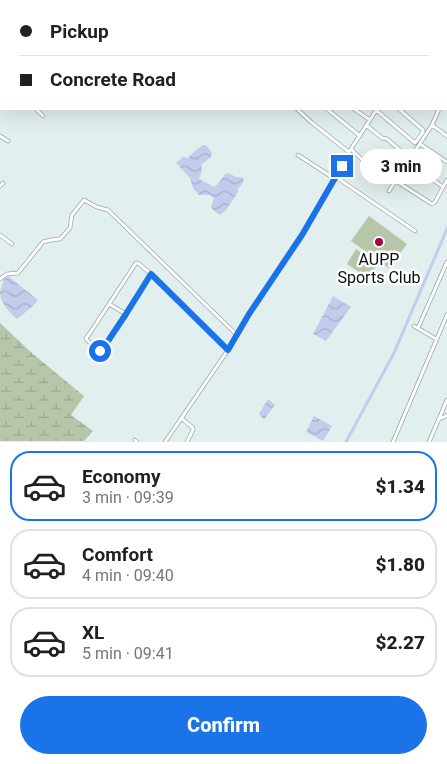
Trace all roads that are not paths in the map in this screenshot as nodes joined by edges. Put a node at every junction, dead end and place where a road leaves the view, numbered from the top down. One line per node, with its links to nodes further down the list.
1 (37, 110): 9 (street)
2 (298, 110): 18 (street)
3 (328, 110): 14 (street)
4 (355, 110): 10 (street)
5 (376, 110): 10 (street)
6 (378, 110): 7 (street)
7 (400, 110)
8 (439, 110): 12 (street)
9 (43, 116)
10 (370, 120): 11 (street)
11 (366, 125): 14 (street); 20 (street)
12 (432, 125): 15 (street); 17 (street)
13 (0, 136): 16 (street)
14 (360, 136): 18 (street)
15 (447, 136)
16 (8, 141)
17 (420, 144): 20 (street); 21 (street)
18 (350, 151): 22 (street); 23 (street)
19 (298, 155): 22 (street)
20 (409, 161): 25 (street); 26 (street)
21 (447, 162)
22 (335, 178): 28 (street); 37 (street)
23 (383, 180)
24 (447, 180): 26 (street)
25 (396, 181): 26 (street); 27 (street)
26 (443, 187)
27 (389, 191)
28 (415, 231)
29 (0, 235): 30 (street)
30 (12, 244)
31 (447, 262): 38 (street)
32 (151, 274): 34 (street); 35 (street); 39 (street)
33 (0, 279): 37 (street)
34 (109, 304): 35 (street); 35 (street)
35 (126, 314)
36 (447, 315): 38 (street)
37 (237, 335): 39 (street)
38 (436, 339): 46 (street)
39 (228, 350): 42 (street)
40 (447, 400): 43 (street)
41 (447, 415): 43 (street)
42 (181, 418): 44 (street); 45 (street)
43 (439, 418): 47 (street)
44 (167, 441)
45 (187, 442)
46 (394, 442)
47 (429, 442)

